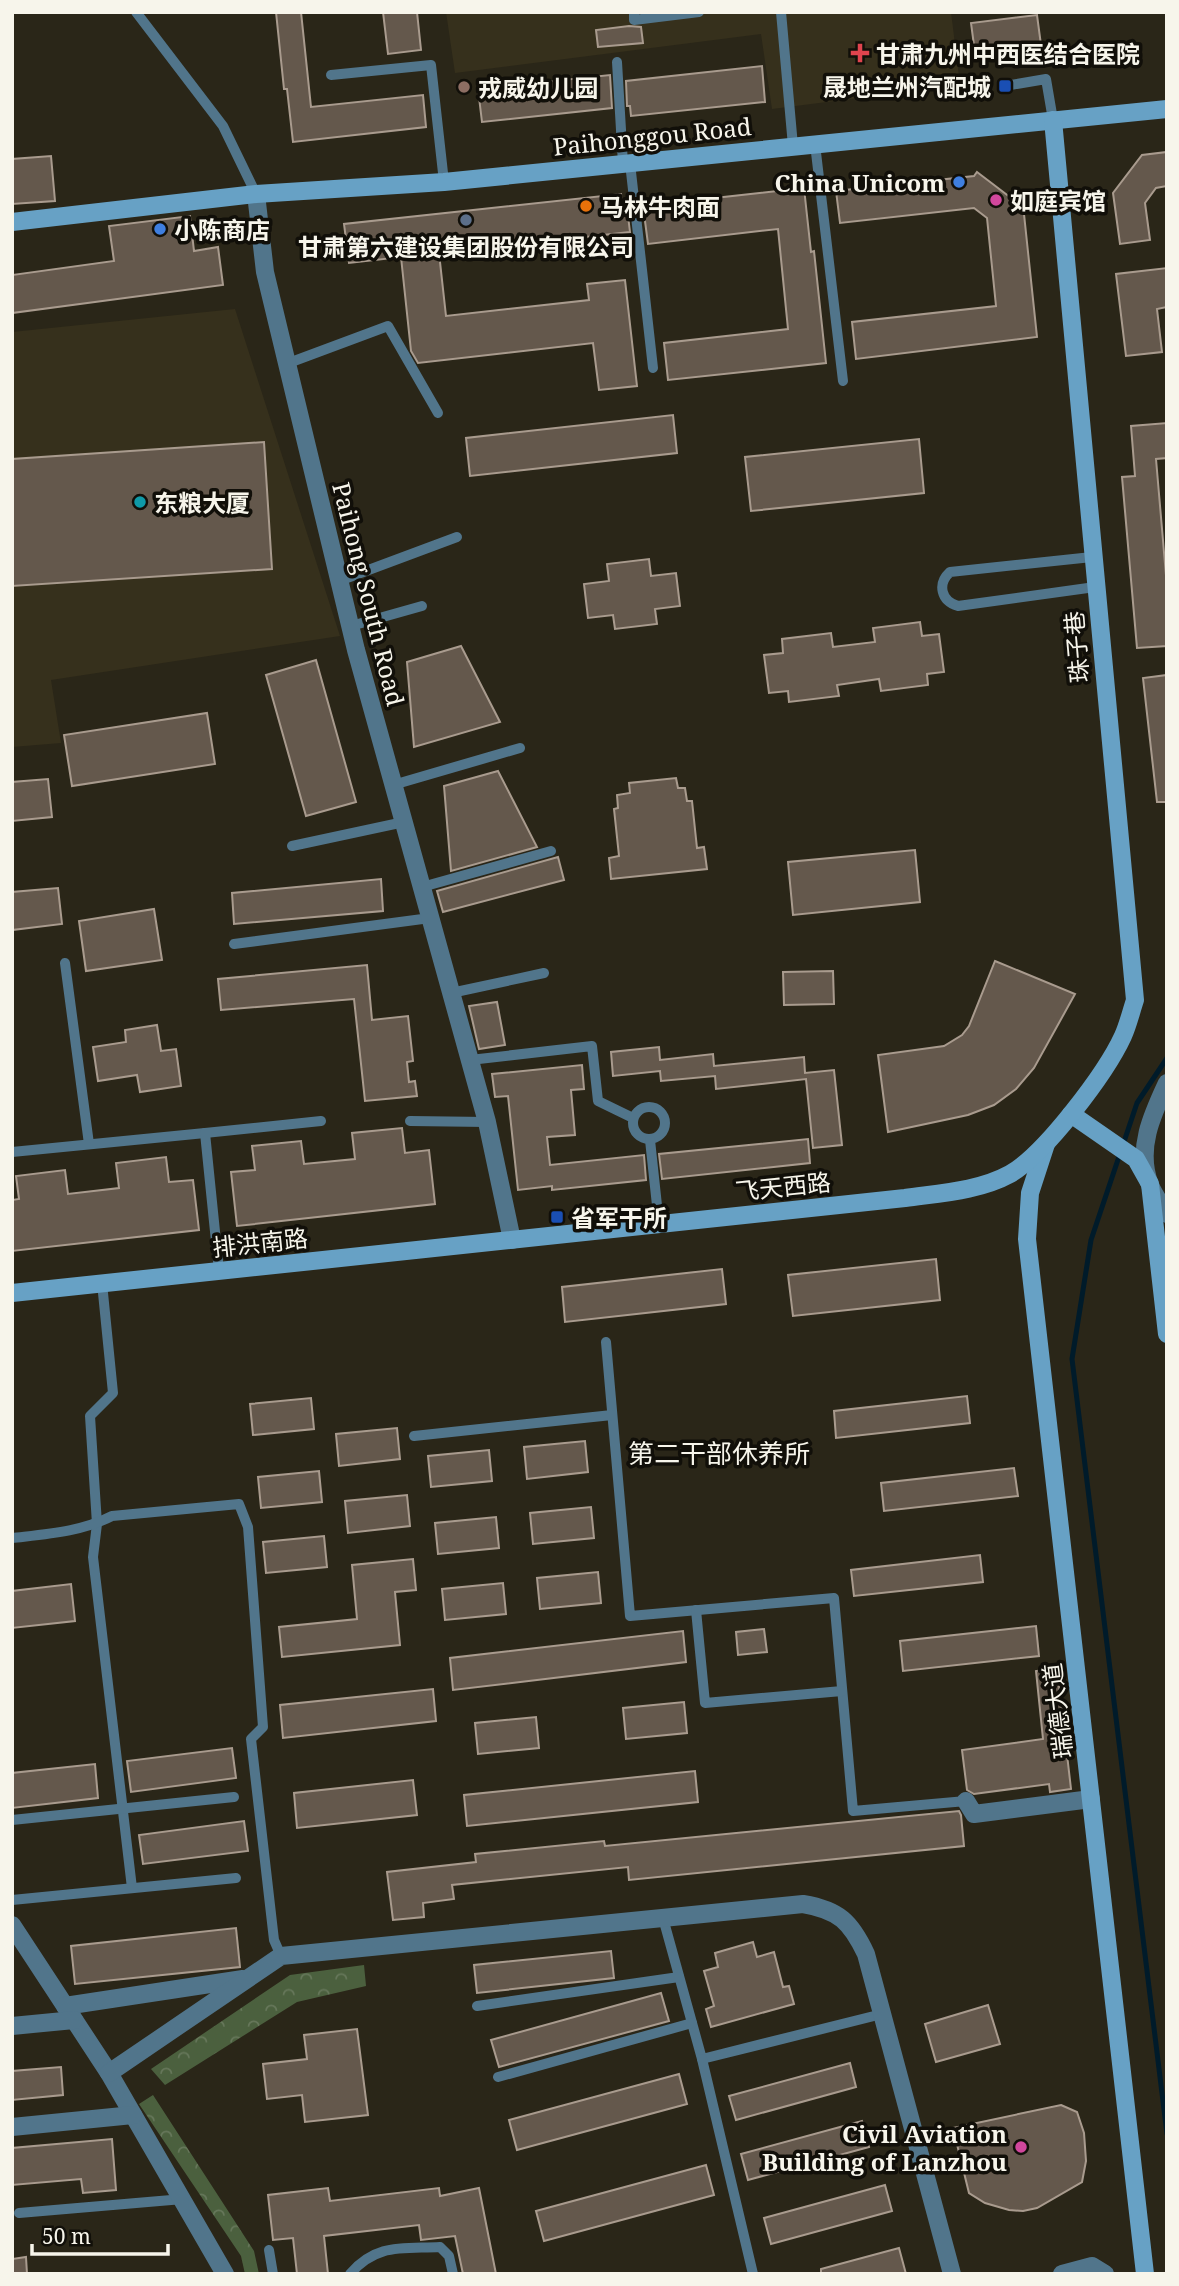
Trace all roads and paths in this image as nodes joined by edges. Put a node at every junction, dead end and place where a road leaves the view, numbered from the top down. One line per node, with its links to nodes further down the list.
1 (136, 12): 14 (lane)
2 (634, 12): 3 (lane)
3 (699, 12)
4 (781, 12): 11 (lane)
5 (617, 62): 12 (lane)
6 (331, 75): 13 (lane)
7 (1005, 86): 9 (lane)
8 (1167, 109): 9 (street, Paihonggou Road)
9 (1053, 120): 10 (street, Paihonggou Road); 21 (street, 珠子巷)
10 (815, 144): 11 (street, Paihonggou Road); 18 (lane)
11 (793, 146): 12 (street, Paihonggou Road)
12 (627, 163): 13 (street, Paihonggou Road); 17 (lane)
13 (444, 182): 14 (street, Paihonggou Road)
14 (256, 194): 15 (street); 16 (street, Paihong South Road)
15 (12, 222)
16 (286, 364): 19 (lane); 22 (street, Paihong South Road)
17 (653, 368)
18 (843, 382)
19 (438, 412)
20 (457, 537): 22 (lane)
21 (1092, 557): 23 (street, 珠子巷); 23 (lane)
22 (340, 581): 25 (street, Paihong South Road)
23 (1095, 587): 39 (street, 珠子巷)
24 (422, 606): 25 (lane)
25 (351, 626): 27 (street, Paihong South Road)
26 (520, 748): 27 (lane)
27 (393, 785): 28 (street, Paihong South Road)
28 (404, 822): 29 (lane); 31 (street, Paihong South Road)
29 (292, 846)
30 (551, 851): 31 (lane)
31 (422, 887): 32 (street, Paihong South Road)
32 (430, 918): 33 (lane); 36 (street, Paihong South Road)
33 (234, 944)
34 (65, 963): 46 (lane)
35 (544, 972): 36 (lane)
36 (451, 993): 37 (street, Paihong South Road)
37 (470, 1060): 40 (lane); 43 (street, Paihong South Road)
38 (1167, 1083): 49 (street)
39 (1071, 1114): 47 (street, 珠子巷); 49 (street)
40 (633, 1118): 45 (lane); 45 (lane)
41 (321, 1121): 44 (lane)
42 (410, 1121): 43 (lane)
43 (487, 1122): 52 (street, Paihong South Road)
44 (205, 1133): 46 (lane); 53 (lane)
45 (650, 1140): 51 (lane)
46 (89, 1144): 48 (lane)
47 (1046, 1144): 51 (street, 飞天西路); 65 (street, 瑞德大道)
48 (12, 1152)
49 (1150, 1184): 50 (street); 56 (street)
50 (1167, 1214)
51 (659, 1224): 52 (street, 飞天西路)
52 (512, 1240): 53 (street, 排洪南路)
53 (219, 1271): 54 (street, 排洪南路)
54 (102, 1283): 55 (street, 排洪南路); 60 (lane)
55 (12, 1293)
56 (1167, 1334)
57 (606, 1342): 58 (lane)
58 (612, 1415): 59 (lane); 62 (lane)
59 (414, 1436)
60 (97, 1524): 61 (lane); 67 (lane); 74 (lane)
61 (12, 1538)
62 (696, 1610): 63 (lane); 63 (lane)
63 (842, 1691): 66 (lane)
64 (234, 1797): 67 (lane)
65 (1091, 1799): 66 (street); 98 (street, 瑞德大道)
66 (966, 1801)
67 (122, 1809): 68 (lane); 70 (lane)
68 (12, 1820)
69 (236, 1878): 70 (lane)
70 (132, 1888): 71 (lane)
71 (12, 1900)
72 (663, 1918): 74 (street); 75 (lane); 79 (street)
73 (12, 1925): 78 (street)
74 (281, 1956): 76 (street)
75 (679, 1977): 77 (lane); 80 (lane)
76 (246, 1979): 78 (street); 83 (street)
77 (477, 2006)
78 (69, 2012): 81 (street); 83 (street)
79 (882, 2014): 82 (lane); 95 (street)
80 (692, 2024): 82 (lane); 84 (lane)
81 (12, 2026)
82 (702, 2059): 94 (lane)
83 (109, 2073): 85 (street)
84 (498, 2077)
85 (133, 2115): 86 (street); 87 (street)
86 (12, 2127)
87 (183, 2199): 88 (lane); 90 (street)
88 (19, 2213)
89 (269, 2250): 91 (lane)
90 (225, 2274)
91 (274, 2274)
92 (350, 2274): 93 (lane)
93 (453, 2274)
94 (753, 2274)
95 (952, 2274)
96 (1062, 2274): 97 (street)
97 (1105, 2274)
98 (1144, 2274)

